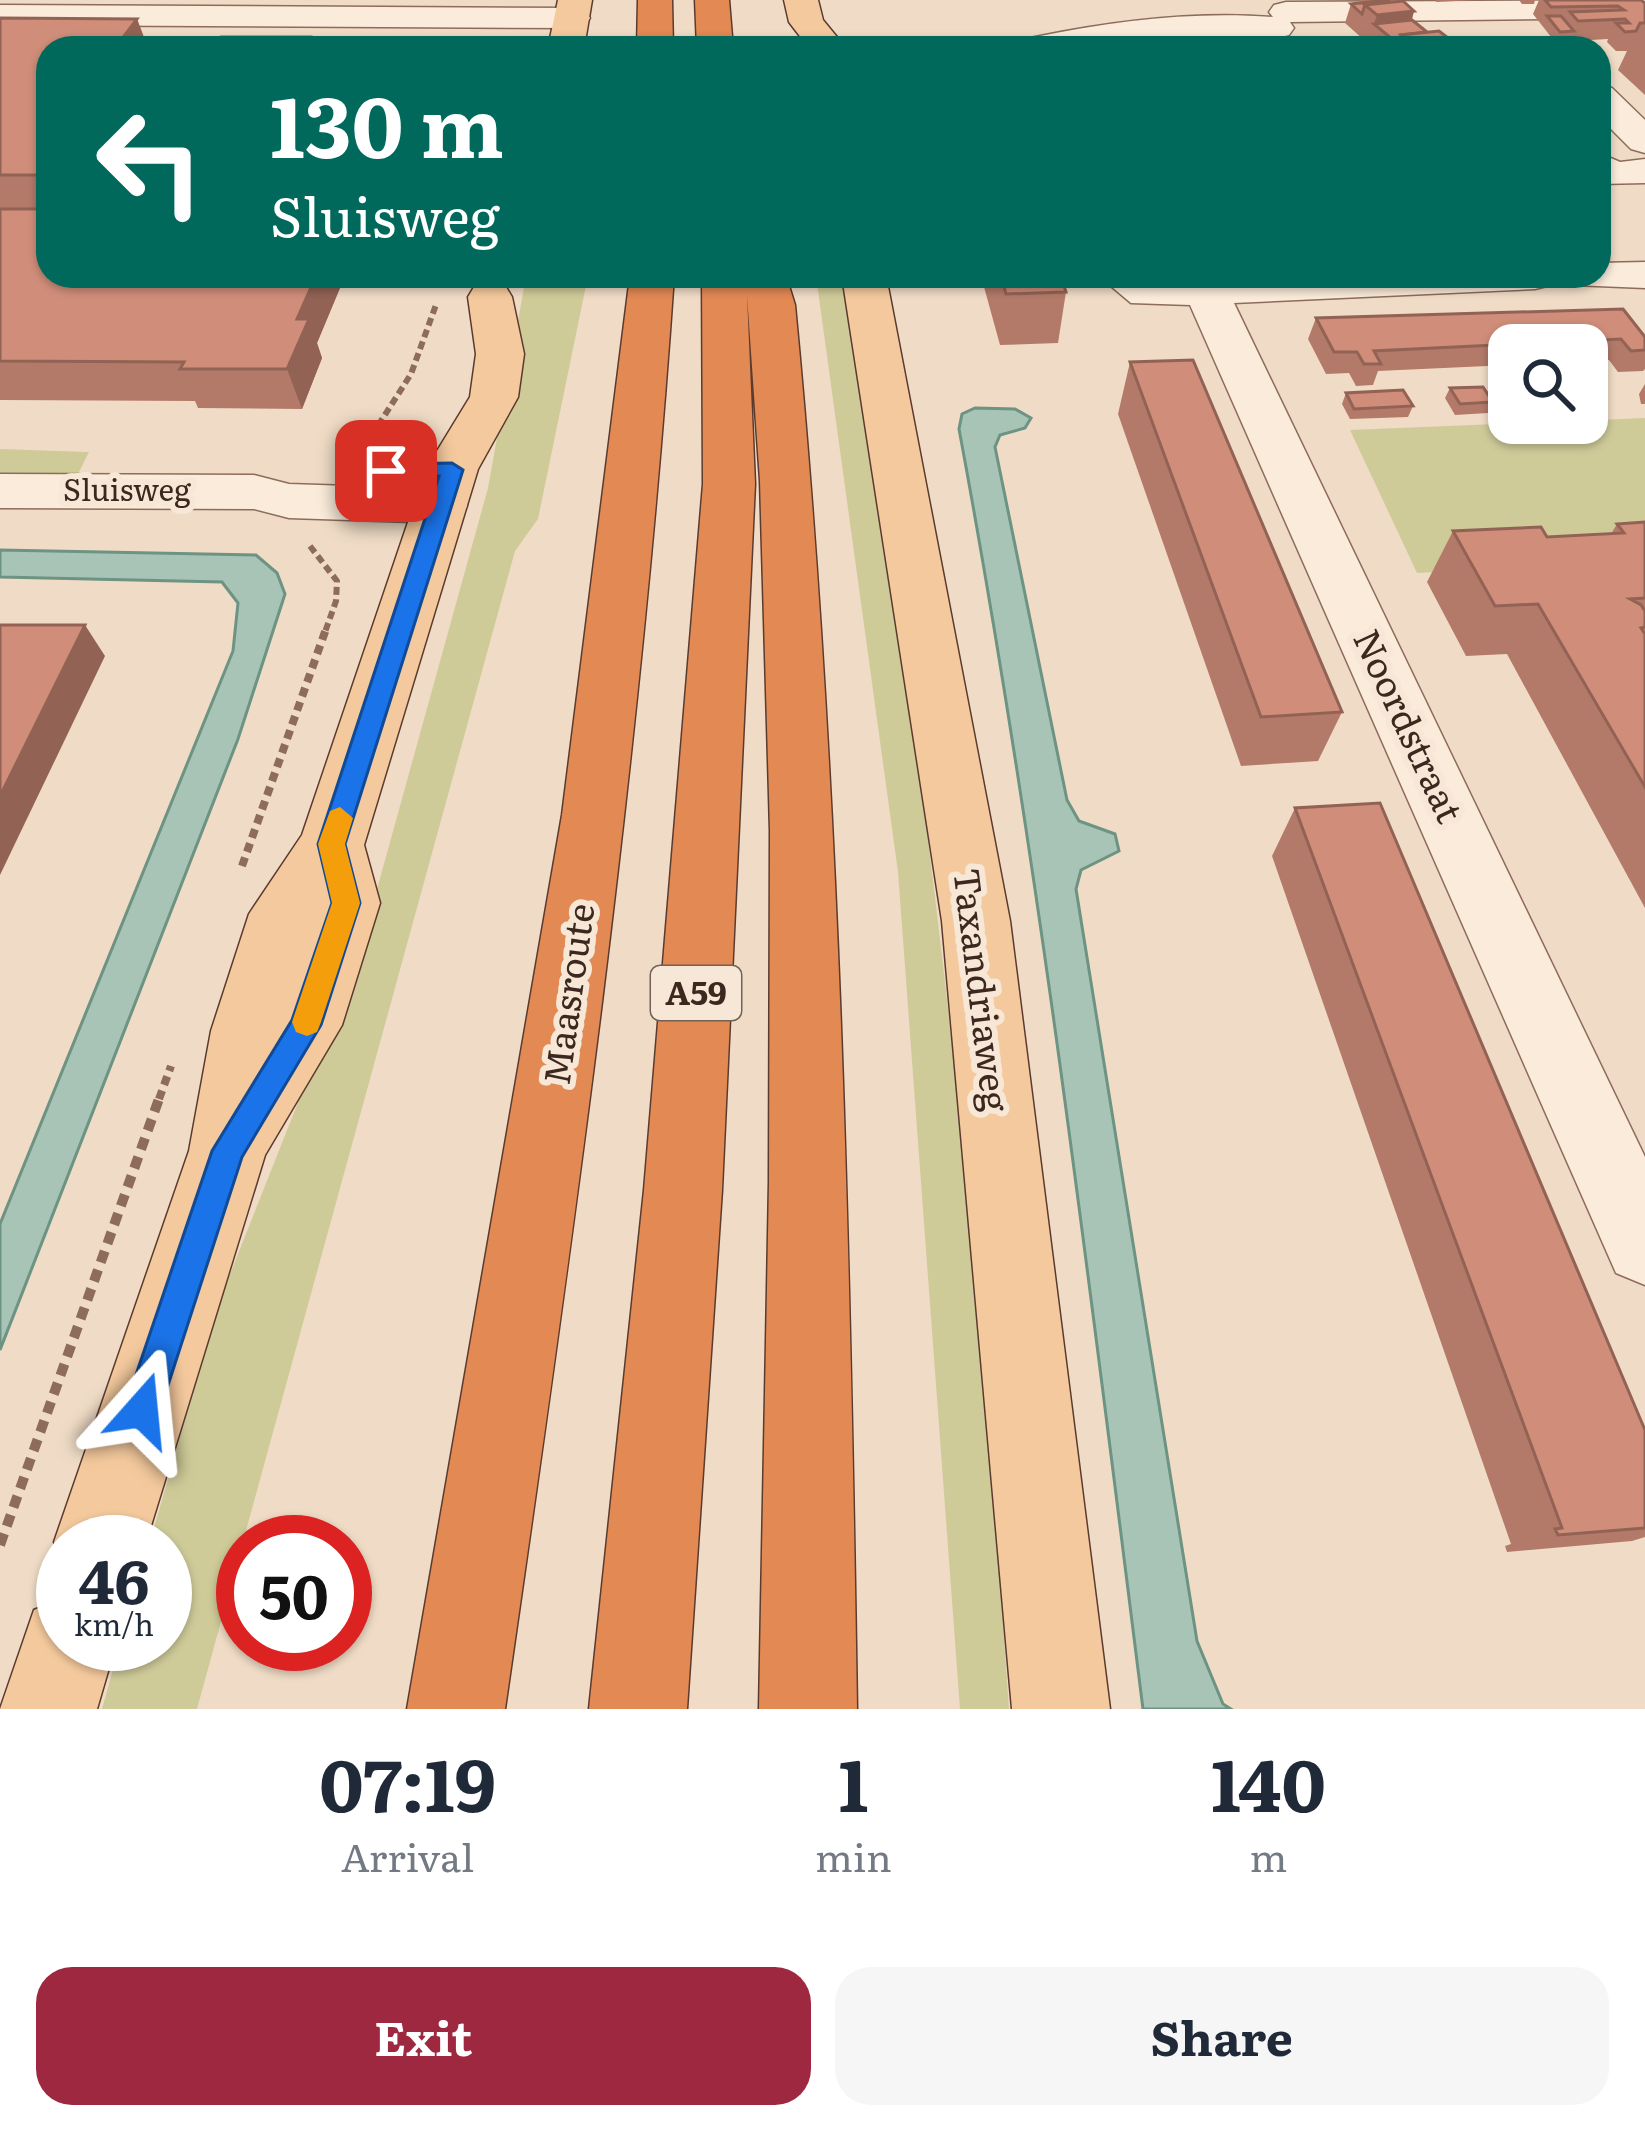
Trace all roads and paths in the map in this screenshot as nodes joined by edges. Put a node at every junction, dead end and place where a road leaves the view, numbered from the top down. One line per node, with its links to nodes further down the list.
1 (655, 0): 10 (highway)
2 (712, 0): 11 (highway)
3 (801, 0): 12 (main road)
4 (1645, 3): 5 (street)
5 (1482, 8): 6 (street); 16 (street)
6 (1406, 9): 7 (street); 15 (street)
7 (1281, 14): 13 (street); 14 (street)
8 (0, 15): 9 (street)
9 (571, 22)
10 (655, 36)
11 (714, 36)
12 (818, 36)
13 (1113, 36)
14 (1304, 36)
15 (1441, 36)
16 (1517, 36)
17 (1611, 108): 18 (street)
18 (1645, 141)
19 (1645, 171): 20 (street)
20 (1611, 174)
21 (1645, 275): 22 (street)
22 (1611, 276)
23 (494, 288): 33 (main road)
24 (651, 288): 40 (highway, Maasroute)
25 (724, 288): 41 (highway, A59)
26 (767, 288): 42 (highway)
27 (866, 288): 43 (main road, Taxandriaweg)
28 (1138, 288): 30 (street)
29 (1304, 288): 30 (street)
30 (1208, 293): 36 (street, Noordstraat)
31 (440, 295): 32 (path)
32 (348, 488): 33 (street, Sluisweg); 34 (street, Sluisweg); 35 (path)
33 (447, 488): 37 (main road)
34 (0, 491)
35 (322, 561)
36 (1645, 1245)
37 (109, 1515)
38 (60, 1671): 39 (main road)
39 (48, 1709)
40 (456, 1709)
41 (638, 1709)
42 (808, 1709)
43 (1061, 1709)

